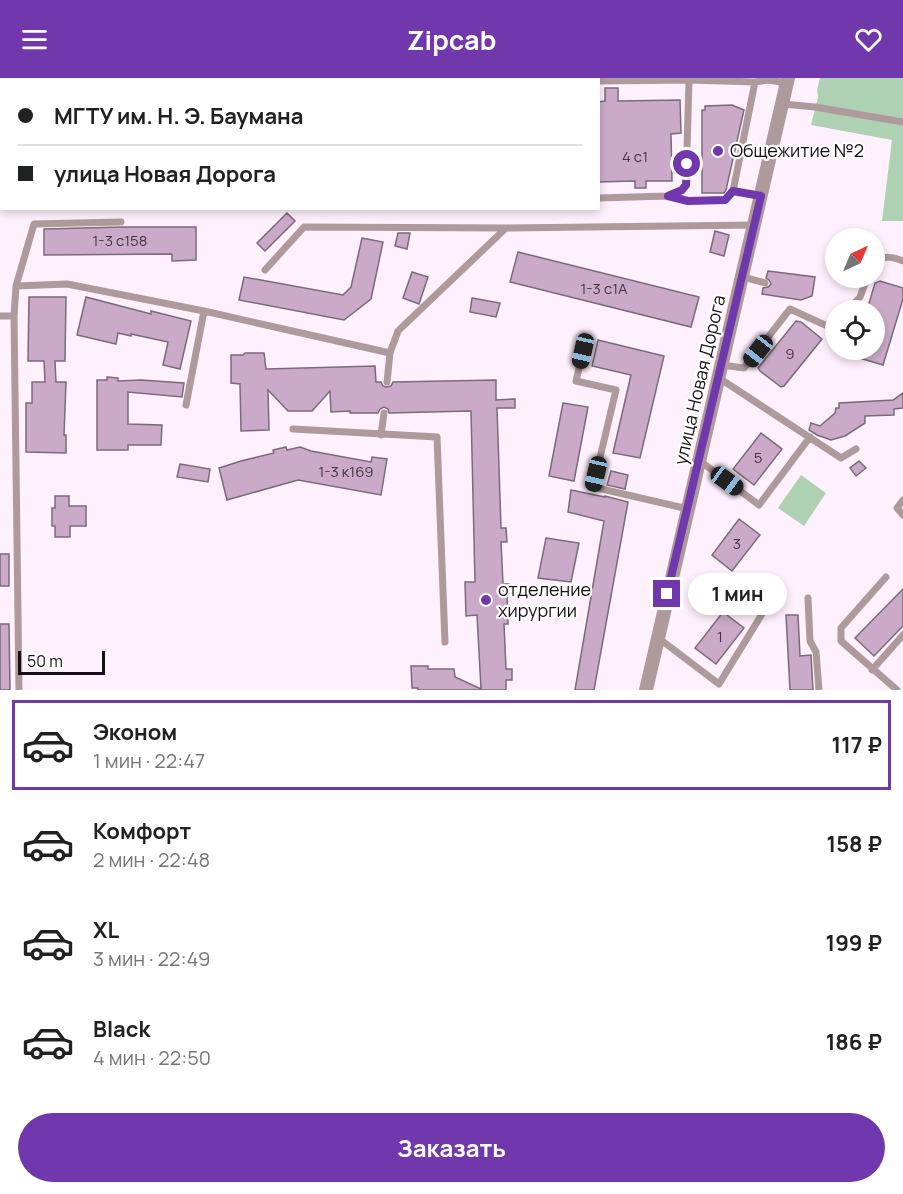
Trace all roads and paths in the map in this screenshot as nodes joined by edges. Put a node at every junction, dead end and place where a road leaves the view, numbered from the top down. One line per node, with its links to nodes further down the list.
1 (689, 80): 3 (lane); 4 (lane); 8 (lane)
2 (788, 80): 4 (lane); 5 (street, улица Новая Дорога)
3 (600, 81)
4 (755, 82): 7 (lane)
5 (783, 104): 6 (lane); 9 (street, улица Новая Дорога)
6 (903, 122)
7 (733, 191): 8 (lane); 9 (lane)
8 (668, 196): 10 (lane)
9 (761, 196): 12 (street, улица Новая Дорога)
10 (600, 198)
11 (121, 222): 19 (lane)
12 (754, 225): 13 (lane); 17 (street, улица Новая Дорога)
13 (506, 228): 16 (lane); 25 (lane)
14 (885, 257): 15 (lane)
15 (903, 261)
16 (265, 270)
17 (743, 277): 18 (lane); 26 (street, улица Новая Дорога)
18 (765, 283)
19 (16, 286): 20 (lane); 22 (lane)
20 (204, 311): 25 (lane); 28 (lane)
21 (0, 316): 22 (lane)
22 (14, 316): 45 (lane)
23 (825, 325): 26 (lane)
24 (583, 351): 36 (lane)
25 (390, 353): 27 (lane)
26 (721, 372): 32 (lane); 34 (street, улица Новая Дорога)
27 (387, 382)
28 (186, 405)
29 (384, 413): 31 (lane)
30 (293, 429): 31 (lane)
31 (381, 435): 43 (lane)
32 (810, 437): 33 (lane); 34 (lane)
33 (856, 449)
34 (700, 460): 36 (street, улица Новая Дорога)
35 (903, 500): 37 (lane)
36 (688, 509): 42 (street, улица Новая Дорога)
37 (903, 515)
38 (886, 577): 44 (lane)
39 (762, 582): 42 (lane)
40 (808, 598): 47 (lane)
41 (903, 635): 44 (lane)
42 (657, 637): 46 (street, улица Новая Дорога)
43 (445, 642)
44 (872, 670): 48 (lane)
45 (19, 690)
46 (646, 690)
47 (819, 690)
48 (897, 690)

